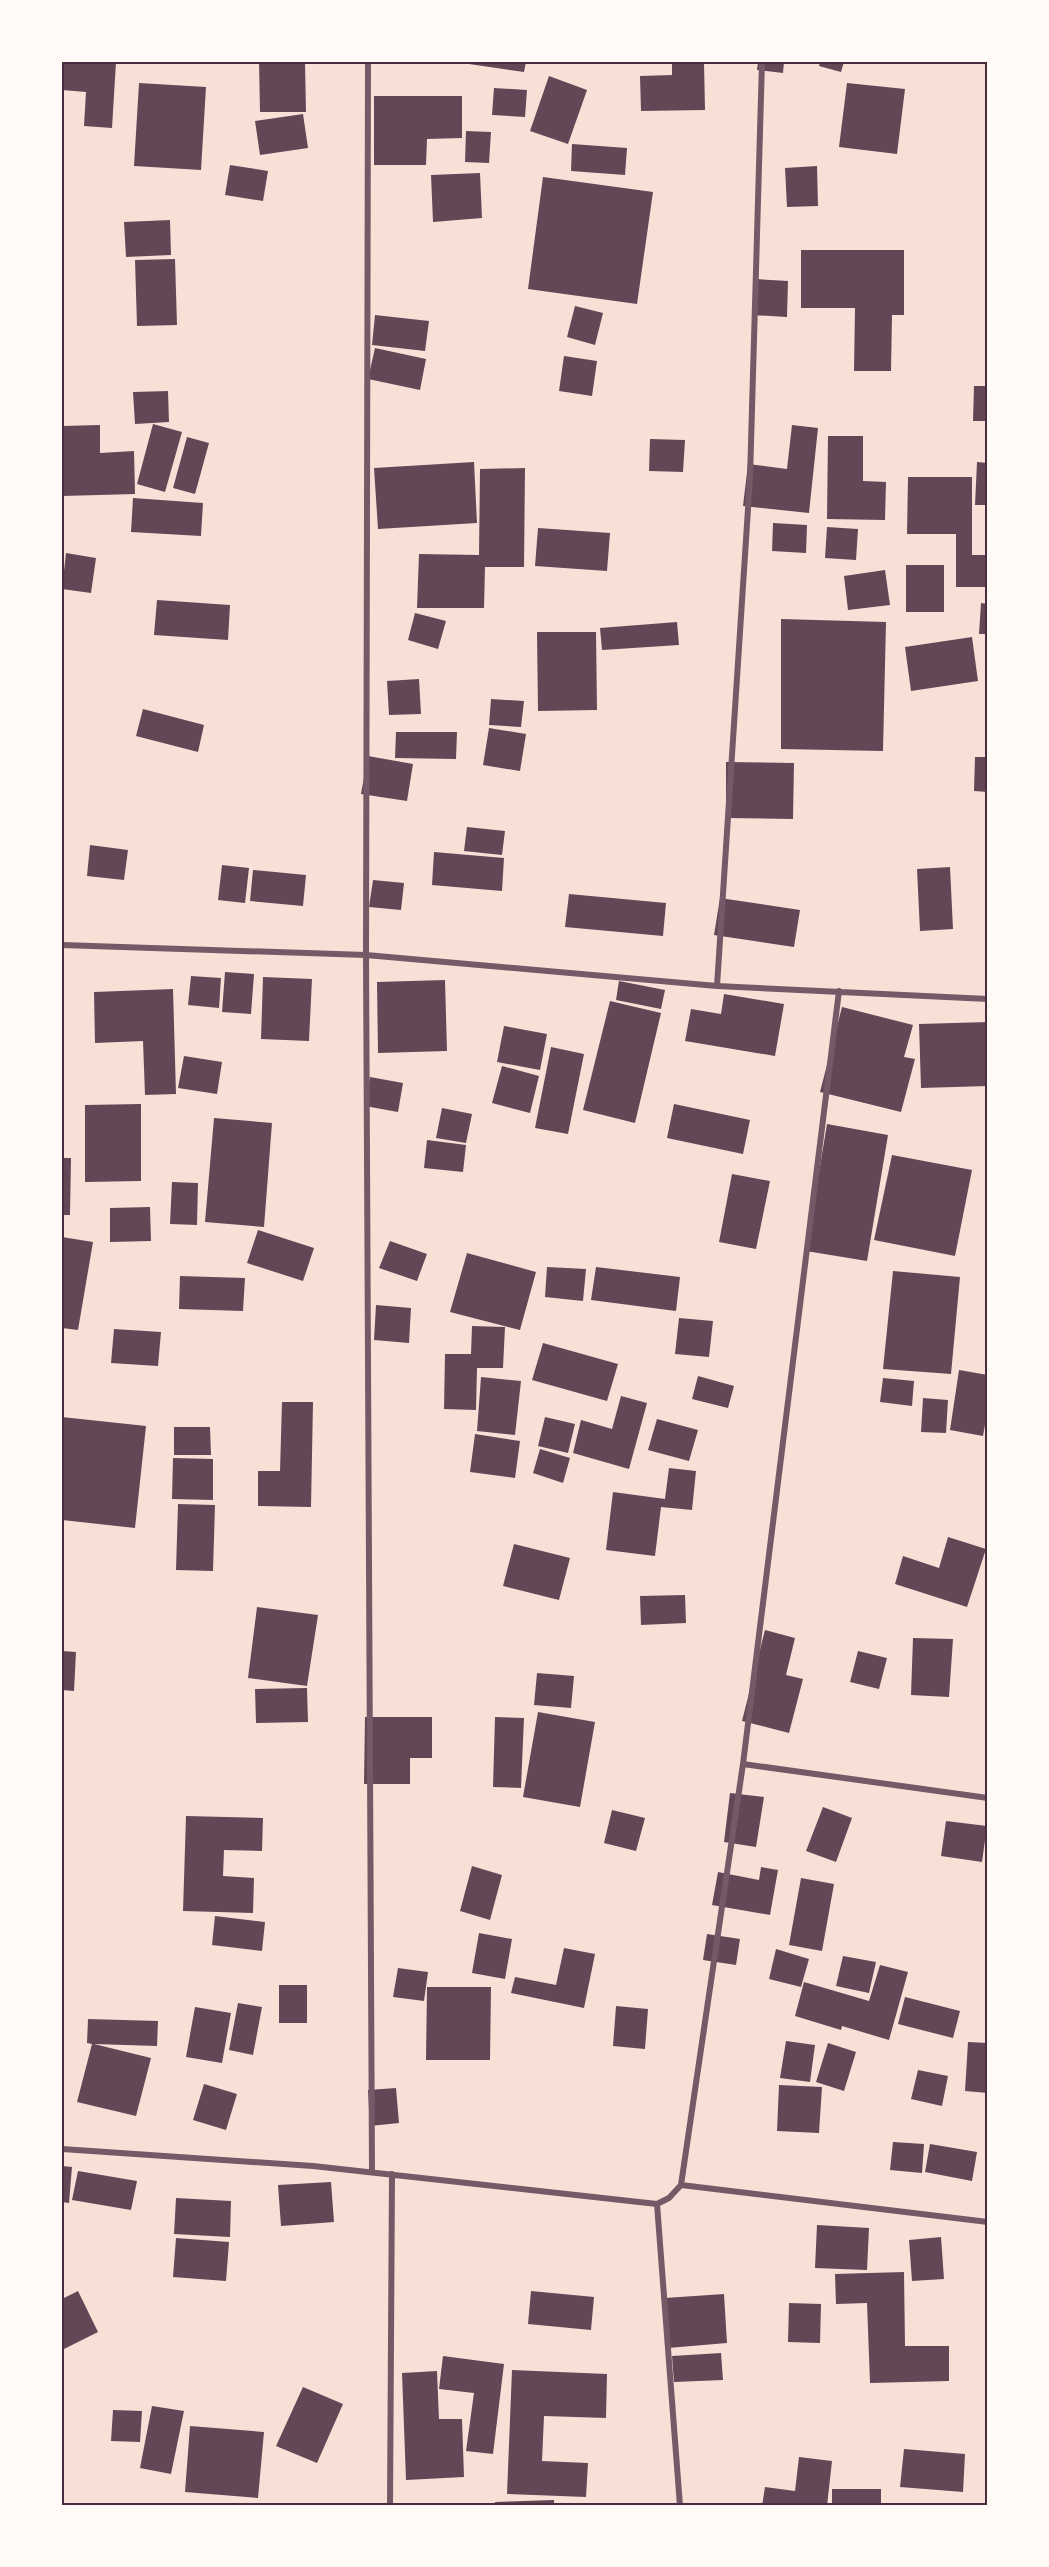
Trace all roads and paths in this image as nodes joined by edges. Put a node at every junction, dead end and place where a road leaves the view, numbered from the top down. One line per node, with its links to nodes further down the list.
1 (368, 62): 4 (street)
2 (762, 62): 5 (street)
3 (62, 945): 4 (street)
4 (366, 954): 5 (street); 11 (street)
5 (717, 986): 6 (street)
6 (839, 992): 7 (street); 8 (street)
7 (987, 999)
8 (743, 1764): 9 (street); 13 (street)
9 (987, 1798)
10 (62, 2149): 11 (street)
11 (372, 2172): 12 (street)
12 (392, 2174): 14 (street); 16 (street)
13 (681, 2185): 14 (street); 15 (street)
14 (657, 2204): 17 (street)
15 (987, 2222)
16 (390, 2505)
17 (680, 2505)

